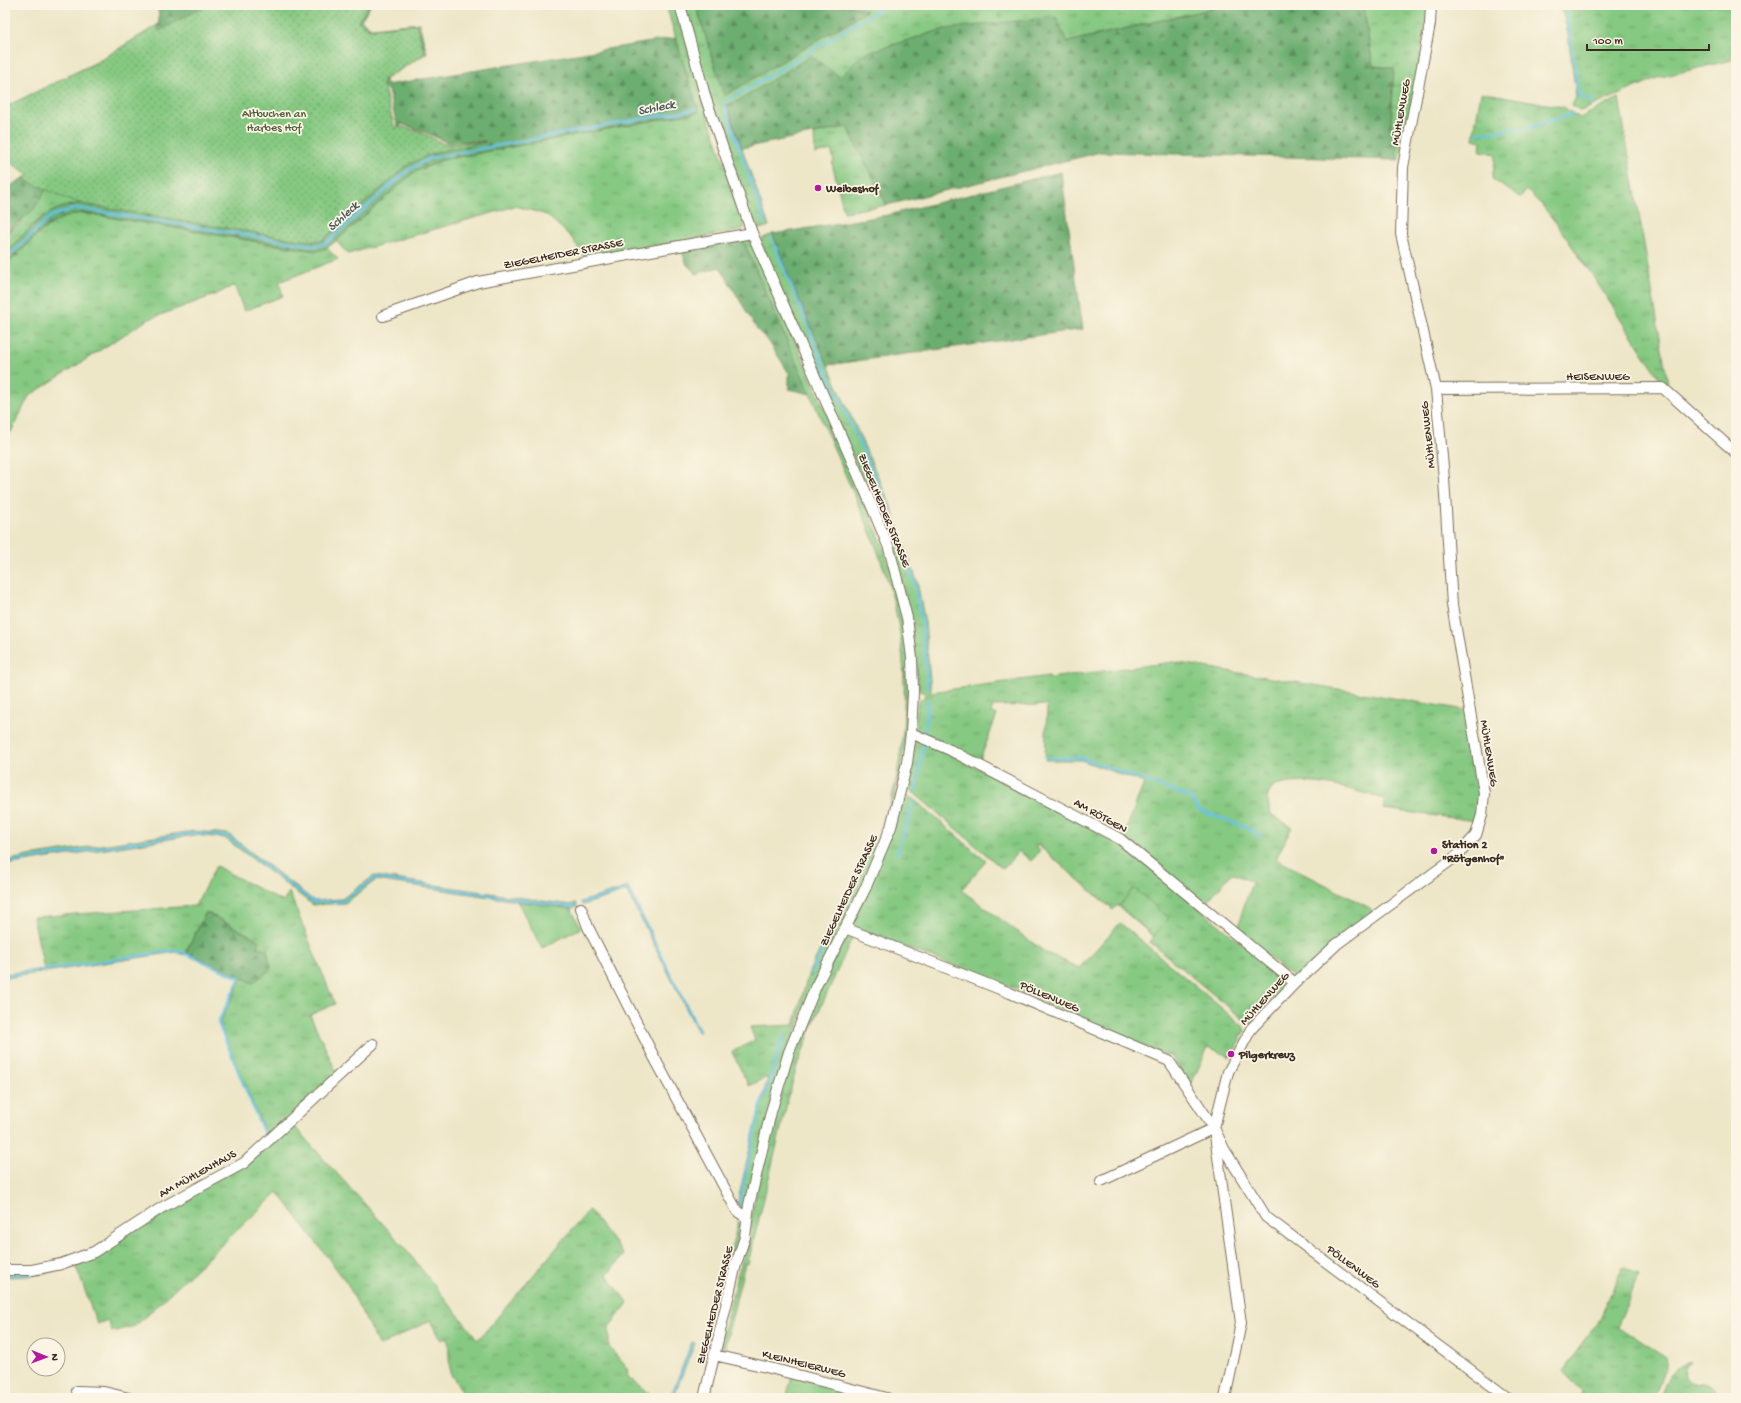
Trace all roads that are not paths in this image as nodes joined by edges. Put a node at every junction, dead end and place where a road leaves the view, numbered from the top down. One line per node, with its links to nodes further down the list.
1 (680, 5): 3 (street, ZIEGELHEIDER STRASSE)
2 (1431, 5): 5 (street, MÜHLENWEG)
3 (752, 233): 4 (street, ZIEGELHEIDER STRASSE); 7 (street, ZIEGELHEIDER STRASSE)
4 (383, 316)
5 (1436, 389): 6 (street, HEISENWEG); 10 (street, MÜHLENWEG)
6 (1736, 453)
7 (911, 733): 9 (street, ZIEGELHEIDER STRASSE); 10 (street, AM RÖTGEN)
8 (580, 908): 14 (street)
9 (845, 928): 12 (street, PÖLLENWEG); 14 (street, ZIEGELHEIDER STRASSE)
10 (1295, 983): 12 (street, MÜHLENWEG)
11 (373, 1044): 15 (street, AM MÜHLENHAUS)
12 (1214, 1128): 13 (street); 21 (street, MÜHLENWEG); 22 (street, PÖLLENWEG)
13 (1101, 1181)
14 (748, 1218): 16 (street, ZIEGELHEIDER STRASSE)
15 (5, 1270)
16 (714, 1355): 19 (street, ZIEGELHEIDER STRASSE); 20 (street, KLEINHEIERWEG)
17 (77, 1391): 18 (street)
18 (129, 1398)
19 (704, 1398)
20 (887, 1398)
21 (1225, 1398)
22 (1508, 1398)

